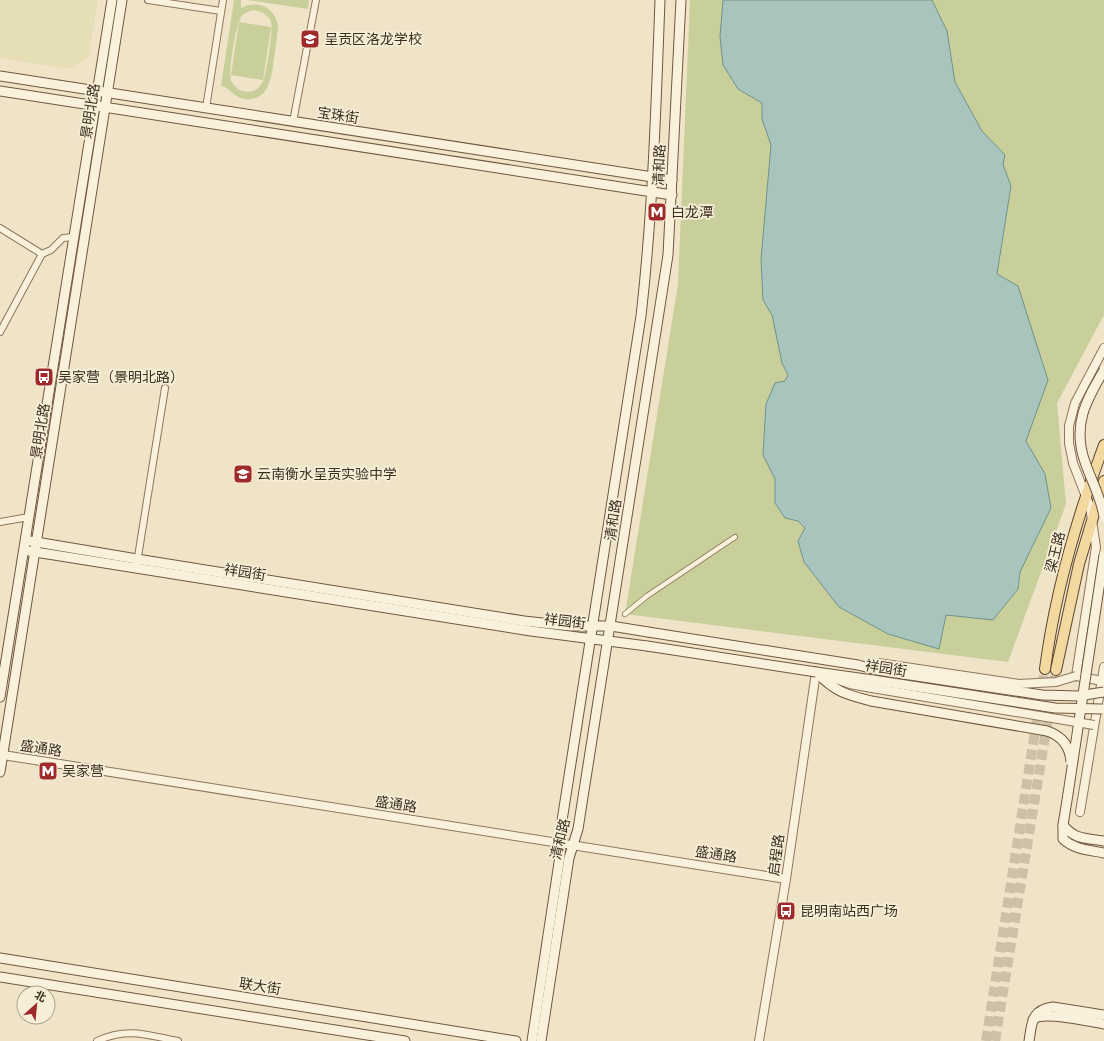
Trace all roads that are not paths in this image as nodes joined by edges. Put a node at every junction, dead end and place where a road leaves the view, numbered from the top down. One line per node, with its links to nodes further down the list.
1 (112, 0): 11 (main road, 景明北路)
2 (122, 0): 12 (main road, 景明北路)
3 (148, 0): 8 (street)
4 (223, 0): 8 (street)
5 (316, 0): 16 (street)
6 (660, 0): 17 (main road, 清和路)
7 (681, 0): 18 (main road, 清和路)
8 (221, 11): 15 (street)
9 (0, 76): 11 (main road, 宝珠街)
10 (0, 91): 13 (main road, 宝珠街)
11 (97, 91): 12 (main road, 宝珠街); 13 (main road, 景明北路)
12 (107, 93): 14 (main road, 景明北路); 15 (main road, 宝珠街)
13 (94, 106): 14 (main road, 宝珠街); 22 (main road, 景明北路)
14 (105, 107): 19 (main road, 宝珠街); 35 (main road, 景明北路)
15 (206, 108): 16 (main road, 宝珠街)
16 (294, 122): 17 (main road, 宝珠街)
17 (653, 178): 18 (main road, 宝珠街); 19 (main road, 清和路)
18 (672, 180): 20 (main road, 清和路)
19 (652, 192): 20 (main road, 宝珠街); 41 (main road, 清和路)
20 (672, 195): 42 (main road, 清和路)
21 (0, 228): 23 (street)
22 (74, 237): 23 (street); 30 (main road, 景明北路)
23 (42, 254): 24 (street)
24 (0, 332)
25 (1104, 348): 50 (street)
26 (1104, 370): 31 (main road, bridge)
27 (165, 388): 39 (street)
28 (1104, 445): 47 (main road, 梁王路)
29 (1104, 481): 48 (main road, 梁王路, bridge)
30 (29, 517): 32 (street); 34 (main road, 景明北路)
31 (1104, 517)
32 (0, 522)
33 (735, 538): 40 (street)
34 (25, 540): 35 (main road, 祥园街); 36 (main road, 景明北路)
35 (36, 542): 37 (main road, 景明北路); 39 (main road, 祥园街)
36 (23, 550): 37 (main road, 祥园街); 53 (main road, 景明北路)
37 (35, 552): 39 (main road, 祥园街); 56 (main road, 景明北路)
38 (1104, 555): 57 (main road, bridge)
39 (136, 564): 41 (main road, 祥园街); 43 (main road, 祥园街)
40 (625, 614)
41 (592, 626): 42 (main road, 祥园街); 43 (main road, 清和路)
42 (611, 626): 44 (main road, 清和路); 45 (main road, 祥园街, bridge)
43 (590, 639): 44 (main road, 祥园街); 62 (main road, 清和路)
44 (609, 640): 49 (main road, 祥园街, bridge); 63 (main road, 清和路)
45 (858, 665): 50 (street, bridge); 52 (main road, 祥园街, bridge)
46 (1104, 667): 51 (street)
47 (1045, 669)
48 (1056, 670)
49 (816, 672): 54 (main road, 祥园街, bridge); 55 (street, bridge); 57 (main road, bridge); 65 (street, 启程路)
50 (1076, 676): 51 (street)
51 (1102, 681): 55 (street, bridge)
52 (1104, 692)
53 (0, 697)
54 (1103, 709)
55 (1094, 725): 59 (street)
56 (3, 755): 58 (main road, 景明北路); 62 (street, 盛通路)
57 (1072, 771): 60 (main road, bridge)
58 (0, 772)
59 (1080, 812)
60 (1063, 825): 61 (main road); 64 (main road)
61 (1104, 841)
62 (561, 843): 63 (street, 盛通路); 75 (main road, 清和路)
63 (573, 845): 65 (street, 盛通路); 76 (main road, 清和路)
64 (1104, 853)
65 (786, 878): 77 (street, 启程路)
66 (0, 958): 74 (main road, 联大街)
67 (0, 977): 73 (main road)
68 (1104, 1015): 69 (main road)
69 (1032, 1021): 70 (main road); 78 (main road)
70 (1104, 1024)
71 (97, 1041): 72 (street)
72 (178, 1041)
73 (405, 1041)
74 (516, 1041)
75 (532, 1041)
76 (541, 1041)
77 (759, 1041)
78 (1029, 1041)

